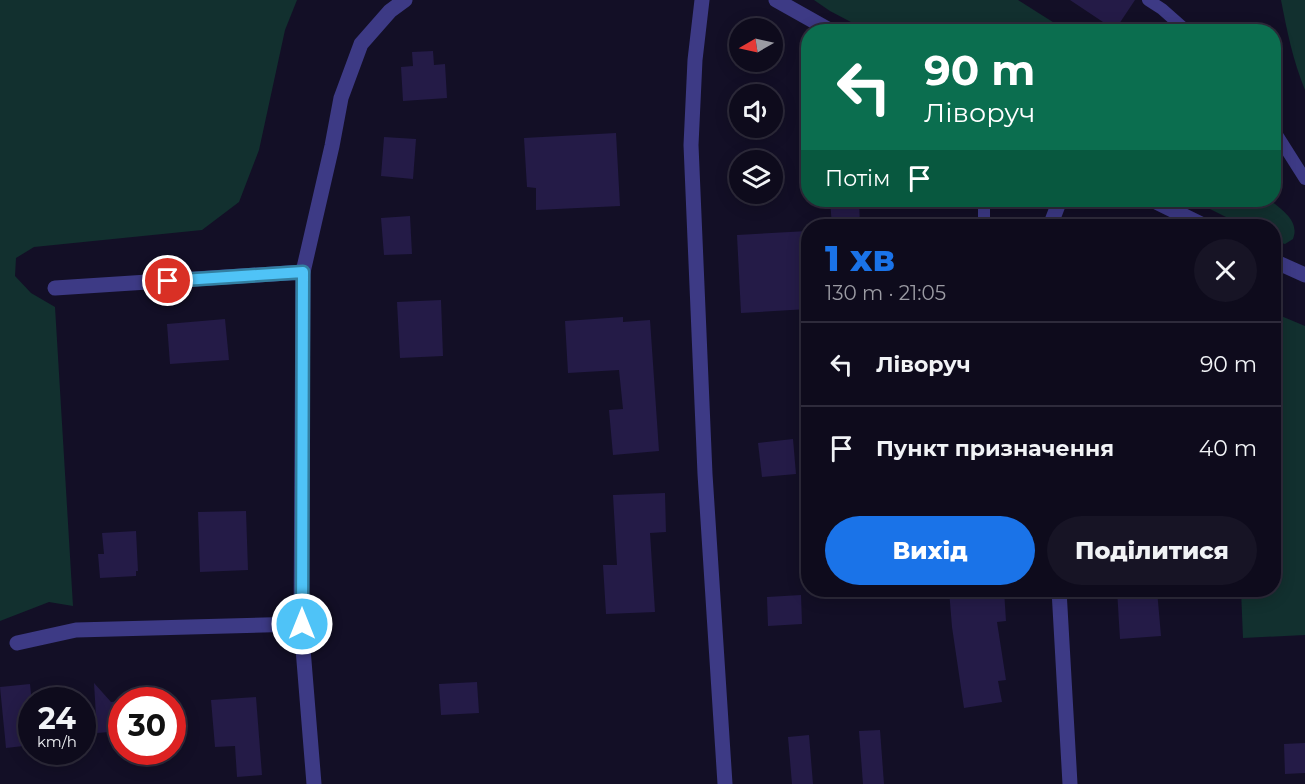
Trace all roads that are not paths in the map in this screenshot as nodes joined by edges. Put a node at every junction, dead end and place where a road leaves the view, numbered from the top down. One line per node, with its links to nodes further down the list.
1 (405, 0): 12 (street)
2 (702, 0): 19 (street)
3 (776, 0): 5 (street)
4 (1148, 0): 6 (lane)
5 (819, 24)
6 (1179, 24)
7 (1281, 141): 8 (lane)
8 (1305, 179)
9 (1166, 207): 10 (street)
10 (1191, 219)
11 (1281, 264): 13 (street)
12 (303, 272): 14 (street); 16 (street)
13 (1305, 275)
14 (55, 288)
15 (1059, 597): 20 (street)
16 (302, 624): 17 (street); 18 (street)
17 (17, 644)
18 (314, 784)
19 (725, 784)
20 (1070, 784)

